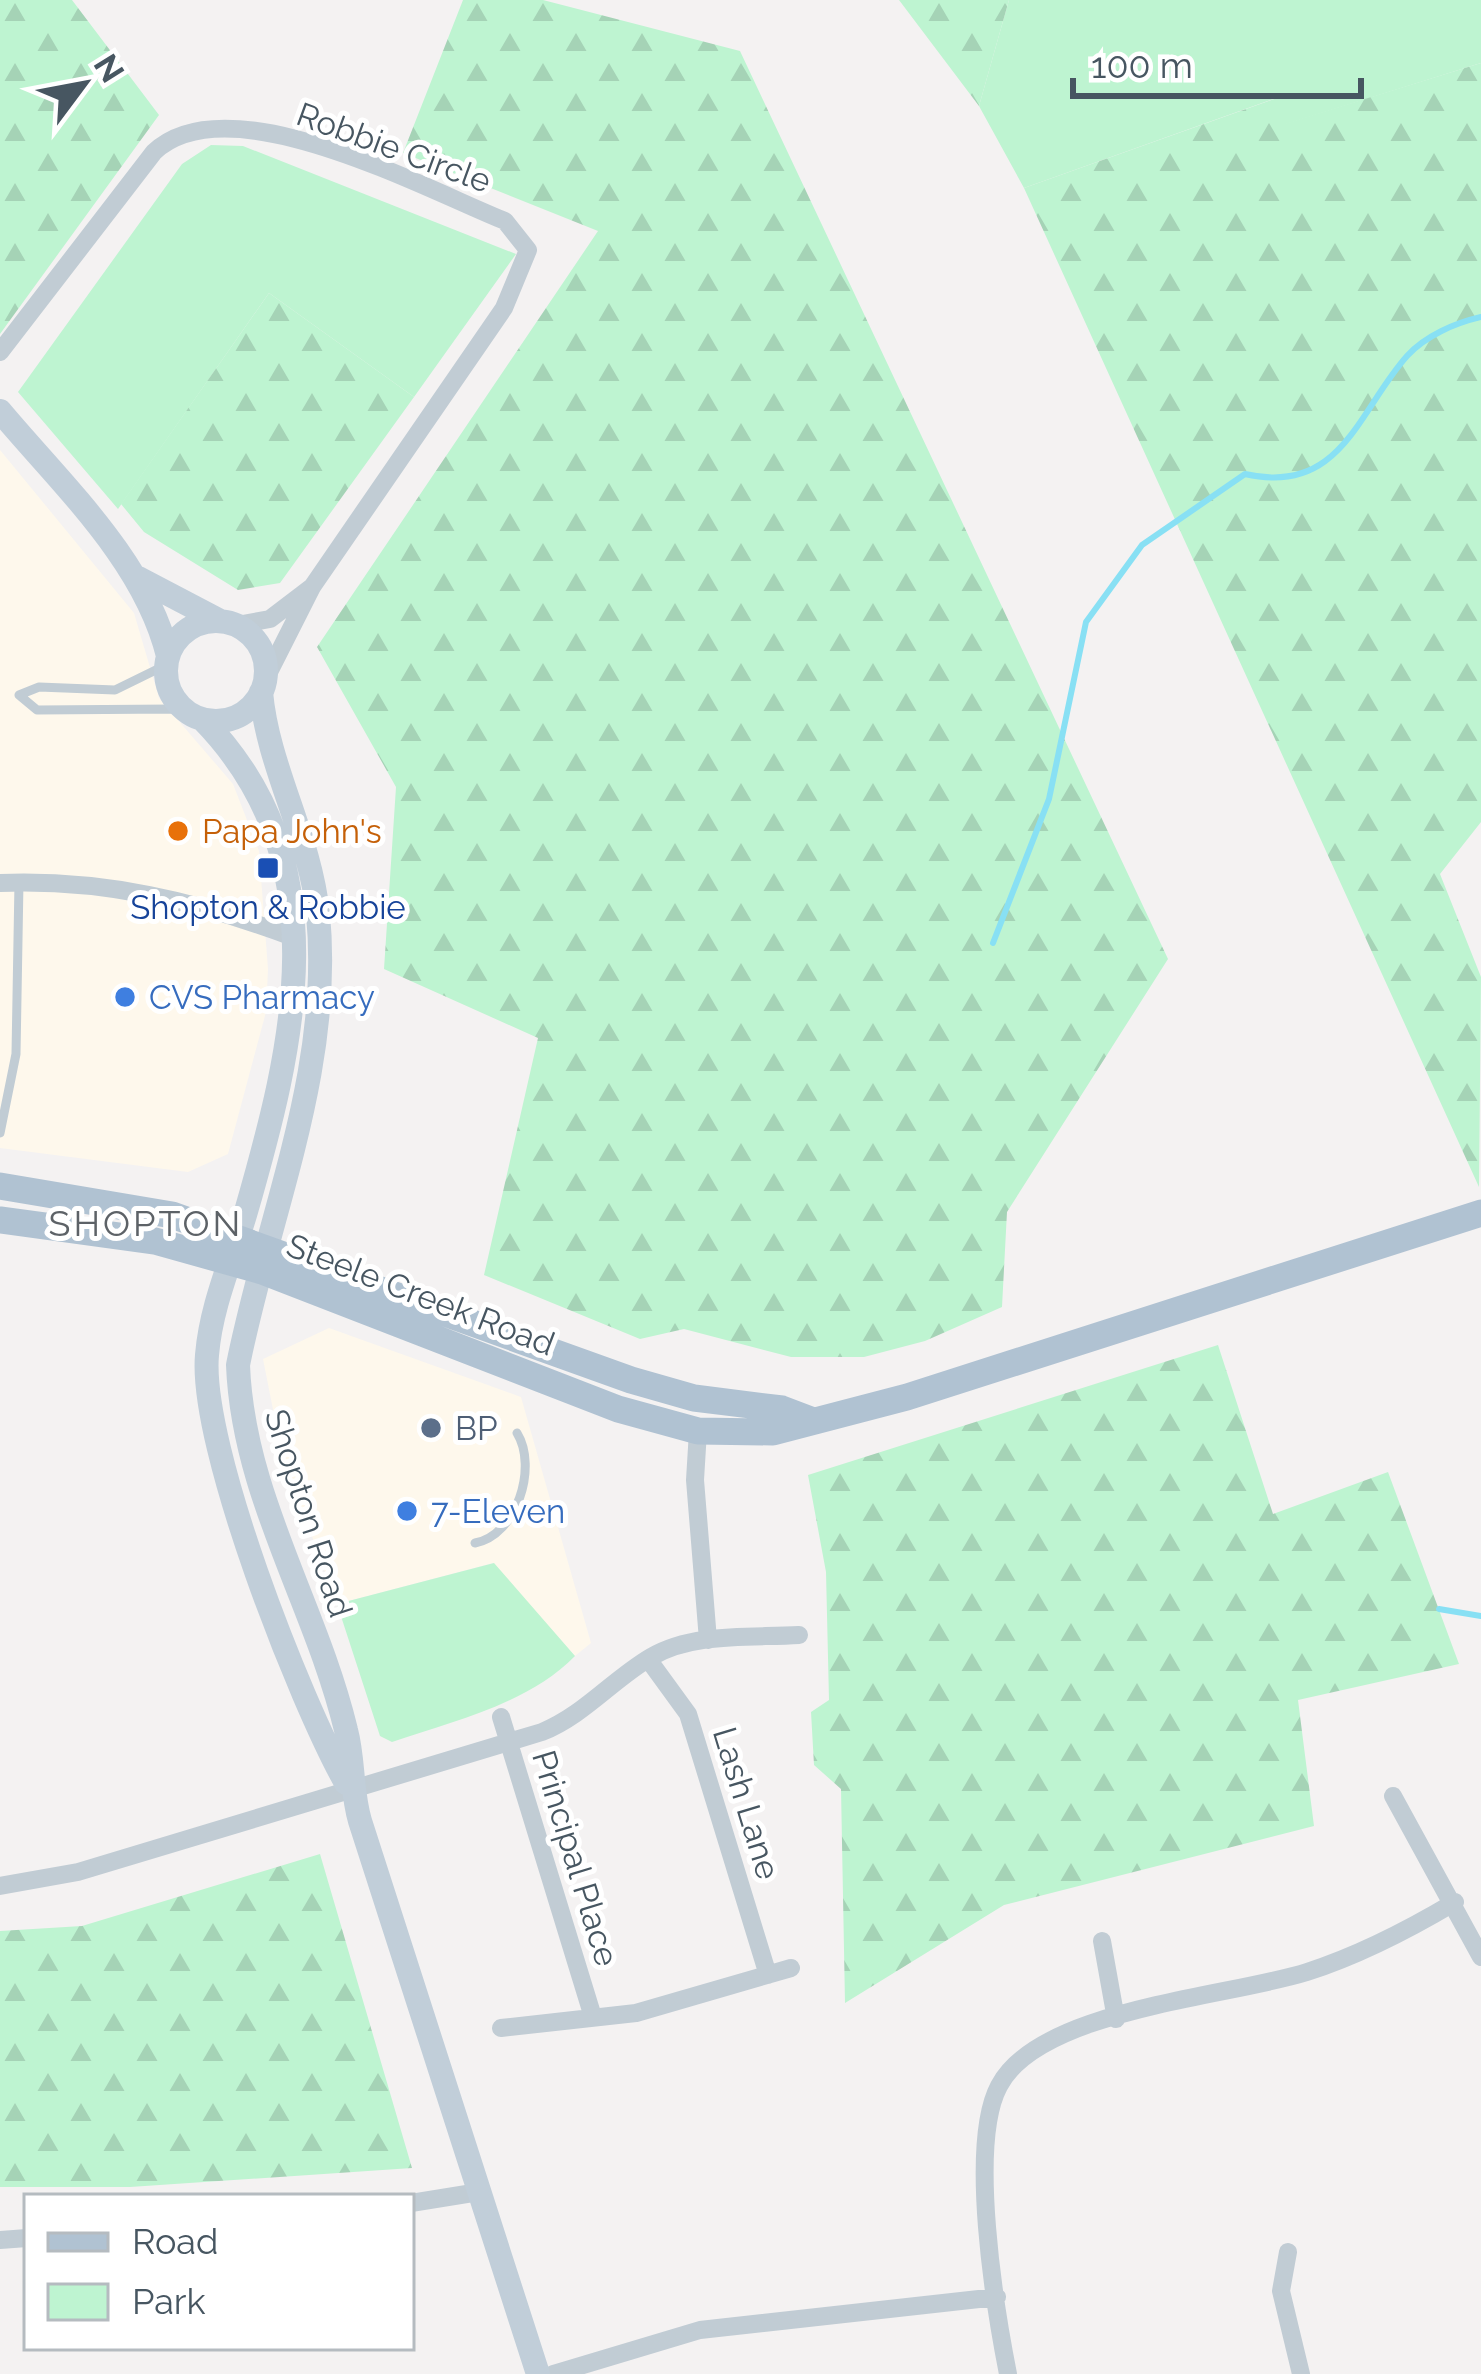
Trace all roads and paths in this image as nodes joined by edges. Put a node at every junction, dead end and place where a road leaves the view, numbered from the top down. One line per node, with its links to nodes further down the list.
1 (0, 352): 4 (street, Robbie Circle)
2 (0, 411): 3 (street)
3 (138, 578): 5 (street); 6 (street)
4 (312, 587): 5 (street, Robbie Circle); 7 (street, Robbie Circle)
5 (229, 623): 6 (street); 7 (street)
6 (167, 660): 8 (street); 8 (lane)
7 (263, 686): 8 (street); 16 (street, Shopton Road)
8 (197, 717): 10 (street, Shopton Road)
9 (10, 883): 10 (street); 11 (lane)
10 (293, 937): 15 (street, Shopton Road)
11 (0, 1133)
12 (0, 1186): 15 (main road, Steele Creek Road)
13 (1481, 1213): 17 (main road, Steele Creek Road)
14 (0, 1220): 15 (main road, Steele Creek Road)
15 (233, 1249): 16 (main road, Steele Creek Road); 26 (street, Shopton Road)
16 (266, 1259): 17 (main road, Steele Creek Road); 18 (main road, Steele Creek Road); 26 (street, Shopton Road)
17 (811, 1420): 18 (main road, Steele Creek Road)
18 (698, 1432): 22 (street)
19 (517, 1433): 20 (lane)
20 (476, 1543)
21 (800, 1636): 22 (street)
22 (708, 1640): 23 (street)
23 (649, 1658): 25 (street); 33 (street, Lash Lane)
24 (501, 1717): 25 (street, Principal Place)
25 (509, 1743): 26 (street); 34 (street, Principal Place)
26 (352, 1792): 28 (street); 37 (street, Shopton Road)
27 (1393, 1796): 29 (street)
28 (0, 1886)
29 (1455, 1902): 31 (street); 35 (street)
30 (1102, 1941): 35 (street)
31 (1481, 1957)
32 (791, 1968): 33 (street)
33 (768, 1975): 34 (street)
34 (593, 2017): 36 (street)
35 (1116, 2019): 40 (street)
36 (501, 2028)
37 (479, 2192): 38 (street); 41 (street, Shopton Road)
38 (414, 2203)
39 (1288, 2252): 44 (street)
40 (997, 2297): 42 (street); 43 (street)
41 (538, 2374)
42 (553, 2374)
43 (1008, 2374)
44 (1301, 2374)

